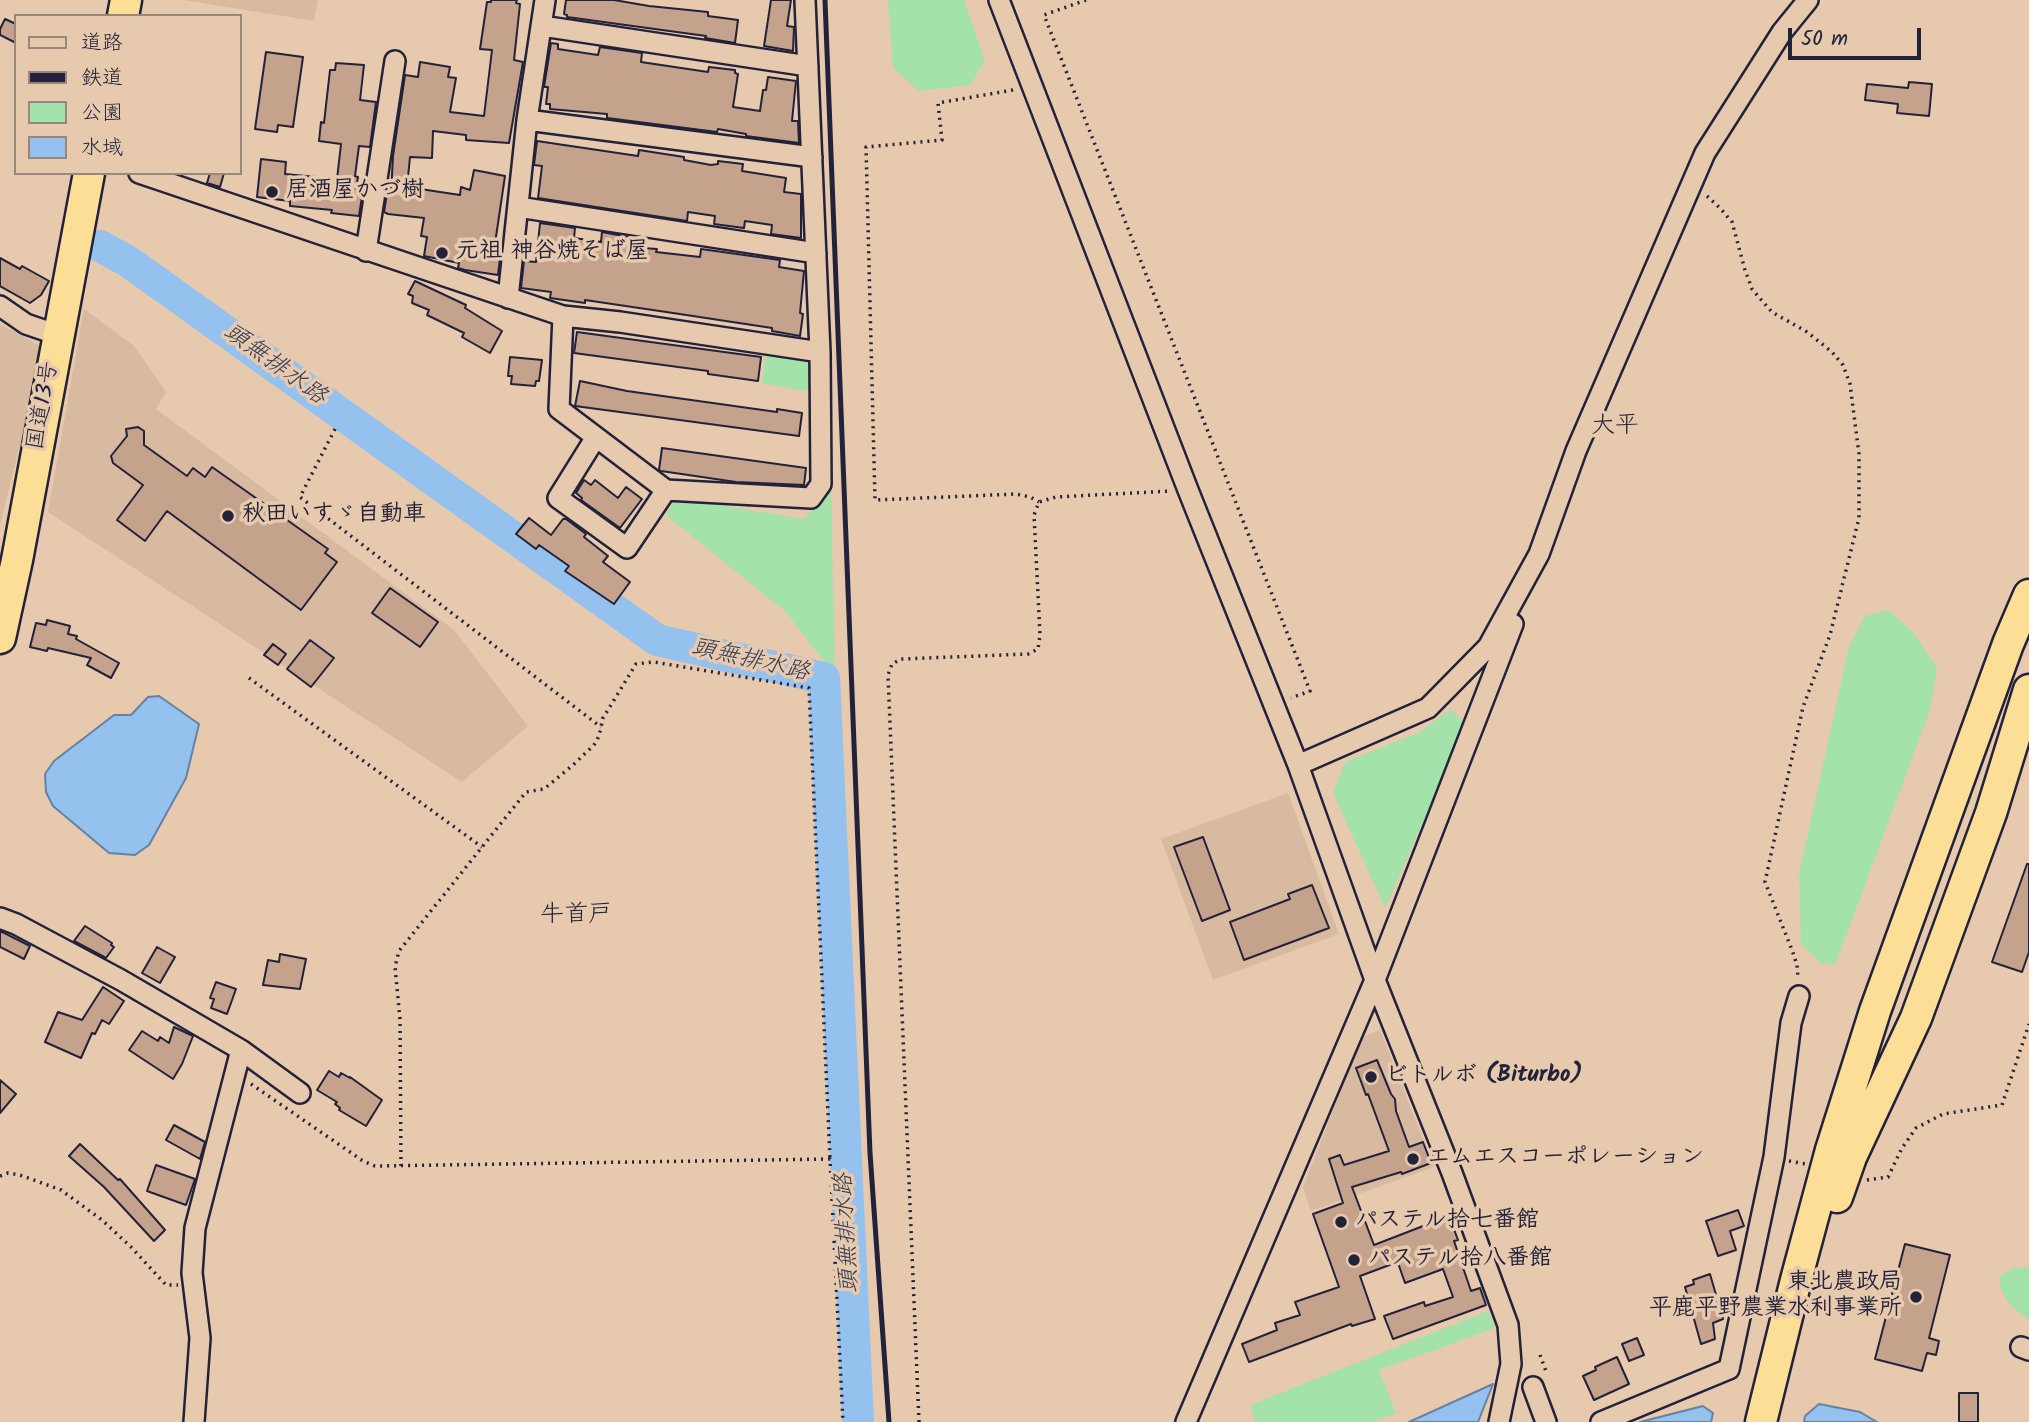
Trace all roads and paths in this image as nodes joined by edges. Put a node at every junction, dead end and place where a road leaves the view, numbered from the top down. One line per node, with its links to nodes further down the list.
1 (545, 0): 6 (street)
2 (805, 0): 8 (street)
3 (999, 0): 9 (street)
4 (1086, 0): 33 (path)
5 (1808, 0): 14 (street)
6 (542, 26): 8 (street); 10 (street)
7 (395, 61): 16 (street)
8 (808, 66): 11 (street)
9 (1032, 86): 26 (street); 27 (path)
10 (527, 120): 11 (street); 15 (street)
11 (812, 158): 17 (street)
12 (89, 175): 21 (highway, 国道13号)
13 (145, 175): 16 (street)
14 (1692, 183): 28 (street); 39 (path)
15 (518, 207): 17 (street); 18 (street)
16 (366, 251): 18 (street)
17 (816, 253): 22 (street)
18 (508, 298): 20 (street)
19 (0, 306): 21 (street)
20 (563, 316): 22 (street); 24 (street)
21 (58, 335): 30 (highway, 国道13号)
22 (820, 352): 25 (street)
23 (335, 429): 34 (path)
24 (596, 438): 25 (street); 25 (street)
25 (666, 490)
26 (1188, 490): 27 (path); 33 (street)
27 (1039, 502): 52 (path)
28 (1539, 554): 35 (street); 38 (street)
29 (2029, 595): 57 (highway)
30 (0, 638)
31 (249, 678): 36 (path)
32 (2029, 690): 58 (highway)
33 (1273, 705): 35 (street)
34 (601, 727): 36 (path); 44 (path)
35 (1298, 765): 38 (street)
36 (482, 847): 45 (path)
37 (0, 918): 41 (street)
38 (1375, 980): 53 (street); 54 (street)
39 (1799, 996): 56 (street)
40 (2029, 1024): 47 (path)
41 (241, 1050): 42 (street); 43 (street)
42 (235, 1073): 45 (path); 48 (street)
43 (300, 1093)
44 (830, 1159): 45 (path); 51 (path)
45 (401, 1166)
46 (0, 1175): 48 (path)
47 (1866, 1180)
48 (194, 1285): 50 (street)
49 (1533, 1387): 55 (street)
50 (194, 1422)
51 (843, 1422)
52 (919, 1422)
53 (1186, 1422)
54 (1499, 1422)
55 (1546, 1422)
56 (1601, 1422)
57 (1761, 1422)
58 (1782, 1422)

